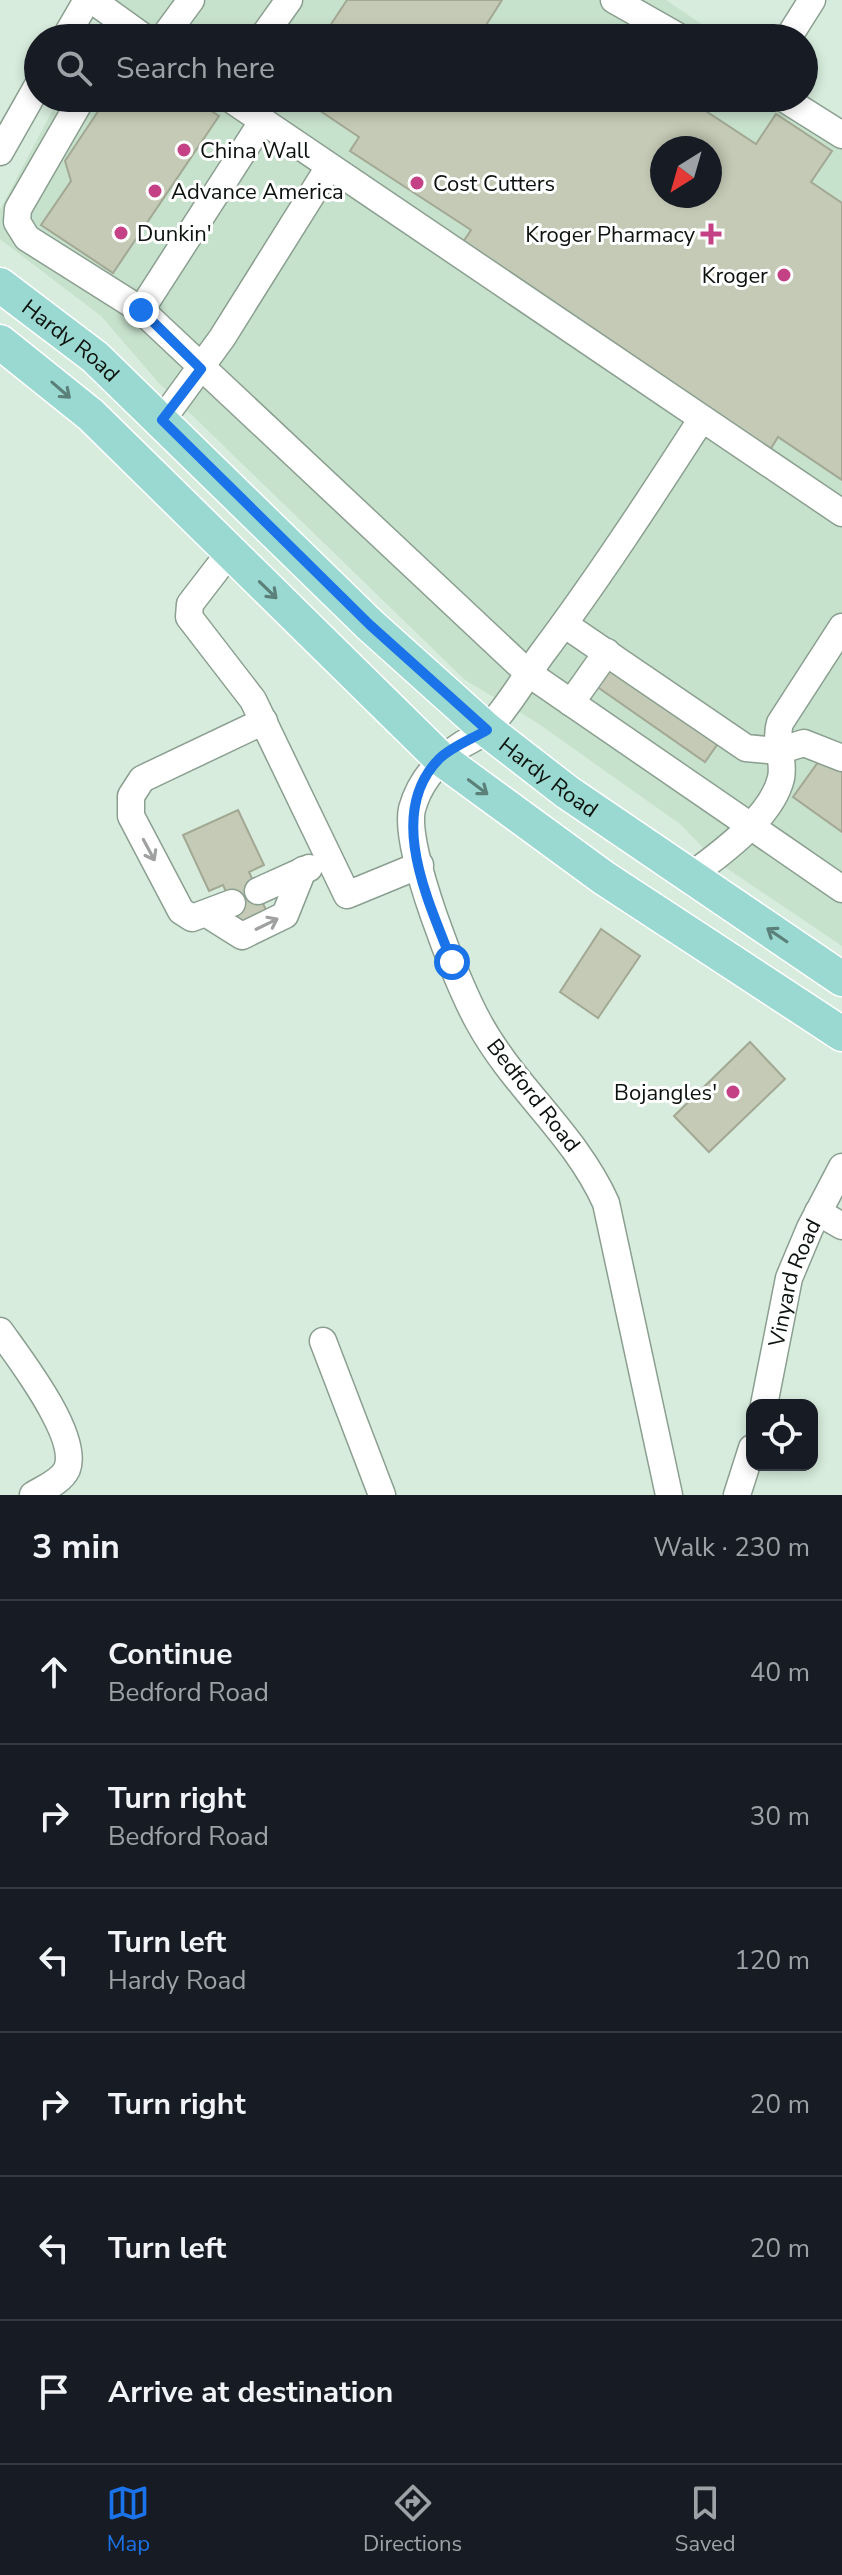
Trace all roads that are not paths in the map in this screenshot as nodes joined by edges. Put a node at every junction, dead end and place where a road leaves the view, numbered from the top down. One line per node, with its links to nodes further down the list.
1 (89, 0): 6 (street); 7 (street)
2 (191, 0): 8 (street)
3 (289, 0): 9 (street)
4 (614, 0): 10 (street)
5 (812, 0): 11 (street)
6 (74, 24)
7 (119, 24)
8 (173, 24)
9 (272, 24)
10 (656, 24)
11 (797, 24)
12 (24, 110): 18 (street)
13 (74, 112): 21 (street)
14 (248, 112): 16 (street)
15 (805, 112): 17 (street)
16 (262, 122): 19 (street); 21 (street)
17 (842, 135)
18 (0, 152)
19 (329, 167): 23 (street); 25 (street)
20 (0, 285): 24 (main road, Hardy Road)
21 (141, 310): 23 (street)
22 (0, 342): 27 (main road, Hardy Road, one-way to 27)
23 (201, 369): 24 (street); 31 (street)
24 (162, 420): 34 (main road, Hardy Road)
25 (701, 420): 26 (street); 28 (street)
26 (842, 513)
27 (230, 552): 33 (street); 36 (main road, Hardy Road, one-way to 36)
28 (564, 624): 30 (street); 31 (street)
29 (842, 627): 35 (street)
30 (607, 652): 32 (street); 35 (street)
31 (528, 673): 32 (street); 34 (street)
32 (571, 703): 38 (street)
33 (264, 721): 39 (street); 46 (street, one-way to 46)
34 (487, 730): 36 (street, Bedford Road); 42 (main road, Hardy Road)
35 (778, 751): 37 (street); 38 (street)
36 (440, 758): 40 (street, Bedford Road); 48 (main road, Hardy Road, one-way to 48)
37 (842, 758)
38 (751, 828): 42 (street); 43 (street)
39 (330, 859): 40 (street); 41 (street)
40 (420, 865): 58 (street, Bedford Road)
41 (303, 870): 44 (street); 46 (street, one-way to 41)
42 (689, 877): 47 (main road, Hardy Road, one-way to 42)
43 (842, 889)
44 (258, 891)
45 (232, 903): 46 (street)
46 (207, 914)
47 (842, 979)
48 (842, 1034)
49 (842, 1167): 50 (street, Vinyard Road)
50 (818, 1212): 51 (street); 54 (street, Vinyard Road)
51 (842, 1226)
52 (0, 1331): 56 (street)
53 (323, 1341): 57 (street)
54 (765, 1399)
55 (746, 1467): 59 (street)
56 (33, 1495)
57 (382, 1495)
58 (669, 1495)
59 (737, 1495)

